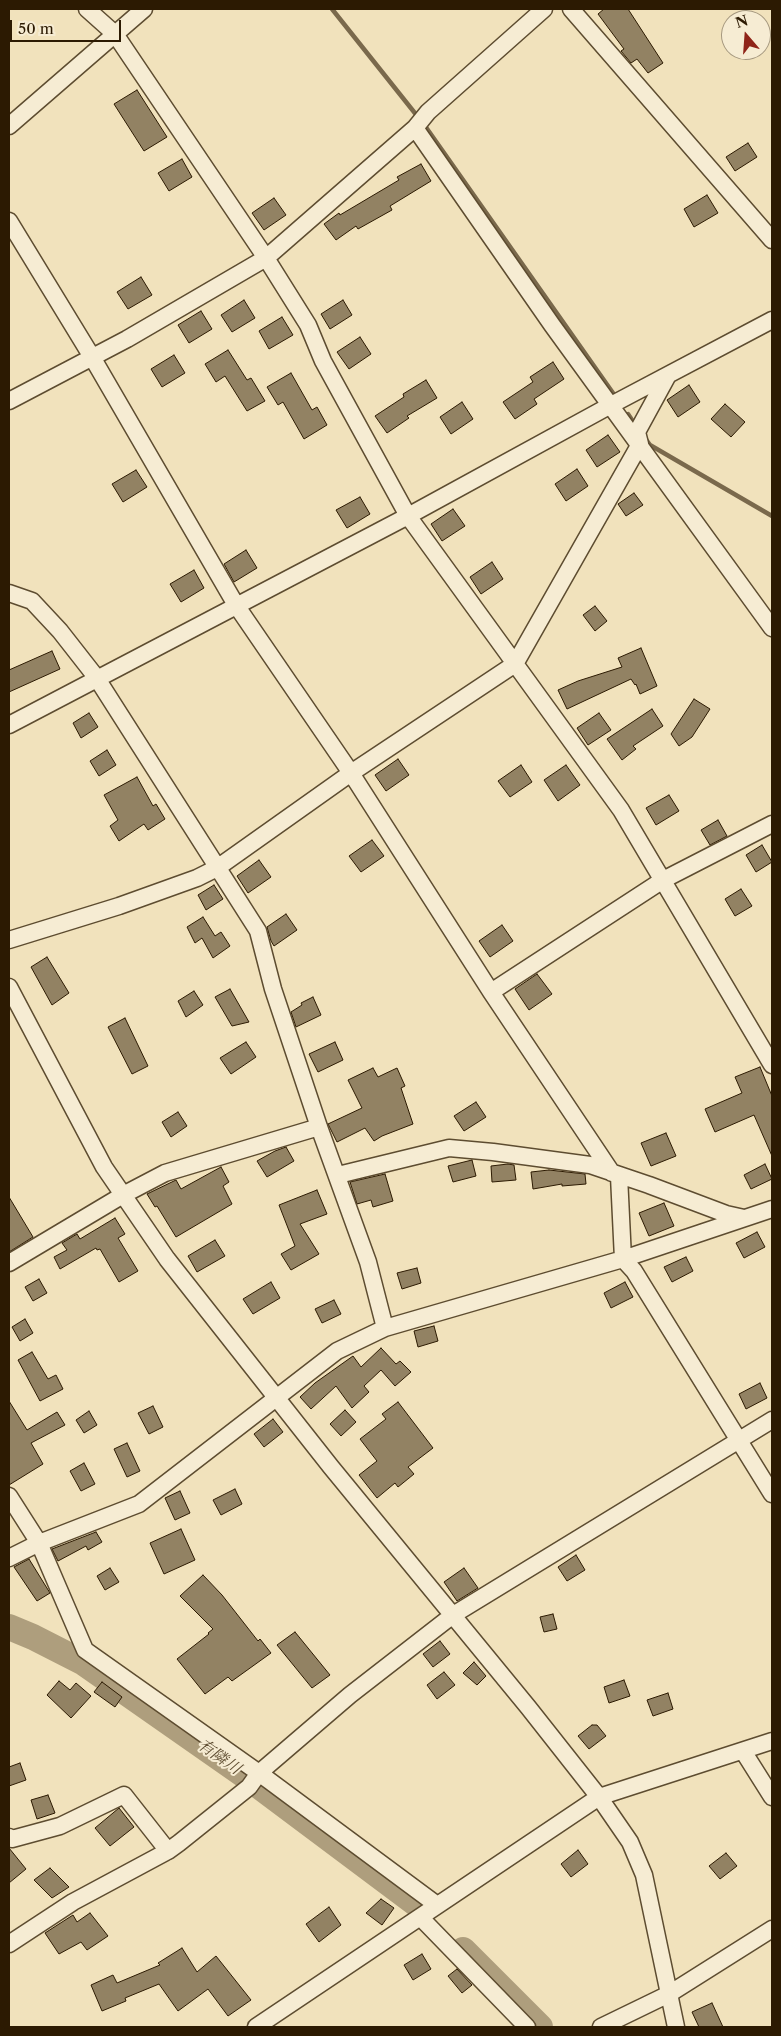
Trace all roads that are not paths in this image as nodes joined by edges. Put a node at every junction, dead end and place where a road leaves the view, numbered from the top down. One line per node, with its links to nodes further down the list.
1 (87, 9): 5 (street)
2 (144, 9): 5 (street)
3 (544, 9): 7 (street)
4 (571, 9): 9 (street)
5 (114, 34): 6 (street); 10 (street)
6 (9, 126)
7 (416, 127): 10 (street); 15 (street)
8 (9, 221): 12 (street)
9 (771, 233)
10 (266, 258): 12 (street); 17 (street)
11 (772, 320): 13 (street)
12 (92, 357): 14 (street); 19 (street)
13 (666, 377): 15 (street); 16 (street)
14 (9, 401)
15 (611, 405): 16 (street); 17 (street)
16 (640, 434): 20 (street); 21 (street)
17 (408, 516): 19 (street); 21 (street)
18 (9, 593): 22 (street)
19 (236, 605): 22 (street); 24 (street)
20 (772, 628)
21 (515, 664): 24 (street); 27 (street)
22 (96, 677): 23 (street); 26 (street)
23 (9, 725)
24 (351, 773): 26 (street); 30 (street)
25 (772, 824): 27 (street)
26 (217, 868): 28 (street); 32 (street)
27 (663, 880): 30 (street); 31 (street)
28 (9, 940)
29 (9, 987): 35 (street)
30 (491, 992): 33 (street)
31 (770, 1056)
32 (319, 1127): 34 (street); 35 (street)
33 (616, 1174): 34 (street); 37 (street); 38 (street)
34 (338, 1175): 40 (street)
35 (123, 1195): 39 (street); 41 (street)
36 (772, 1209): 37 (street)
37 (744, 1218): 38 (street)
38 (623, 1259): 40 (street); 43 (street)
39 (9, 1263)
40 (385, 1328): 41 (street)
41 (278, 1398): 46 (street); 48 (street)
42 (772, 1420): 43 (street)
43 (739, 1442): 44 (street); 48 (street)
44 (772, 1494)
45 (9, 1496): 46 (street)
46 (39, 1543): 47 (street); 51 (street)
47 (9, 1558)
48 (453, 1615): 51 (street); 52 (street)
49 (772, 1741): 50 (street)
50 (743, 1750): 52 (street); 53 (street)
51 (255, 1778): 55 (street); 56 (street)
52 (599, 1797): 56 (street); 60 (street)
53 (772, 1797)
54 (9, 1837): 55 (street)
55 (168, 1851): 59 (street)
56 (437, 1905): 57 (street)
57 (420, 1917): 61 (street); 62 (street)
58 (772, 1929): 60 (street)
59 (9, 1944)
60 (669, 1994): 63 (street); 64 (street)
61 (256, 2027)
62 (527, 2027)
63 (601, 2027)
64 (676, 2027)

